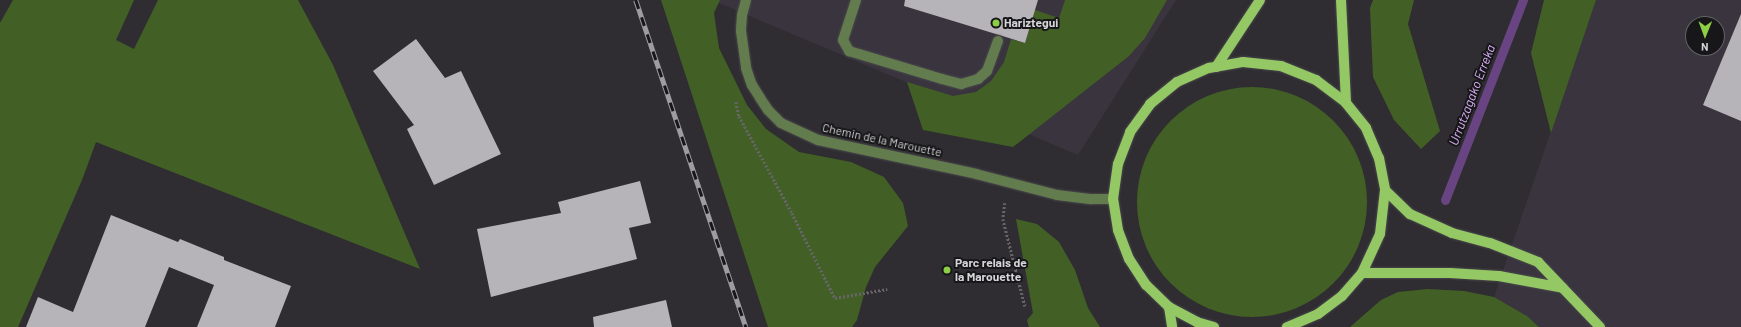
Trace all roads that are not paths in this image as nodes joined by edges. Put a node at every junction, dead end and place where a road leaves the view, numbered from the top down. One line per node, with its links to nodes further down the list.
1 (746, 0): 9 (street, Chemin de la Marouette)
2 (856, 0): 5 (street)
3 (1260, 0): 6 (main road)
4 (1341, 0): 7 (main road)
5 (998, 41)
6 (1216, 67): 7 (main road); 9 (main road)
7 (1346, 103): 8 (main road)
8 (1385, 190): 10 (main road); 11 (main road)
9 (1113, 199): 12 (main road)
10 (1362, 274): 11 (main road); 15 (main road)
11 (1563, 288): 16 (main road)
12 (1169, 307): 13 (main road); 14 (main road)
13 (1172, 327)
14 (1214, 327)
15 (1289, 327)
16 (1600, 327)

